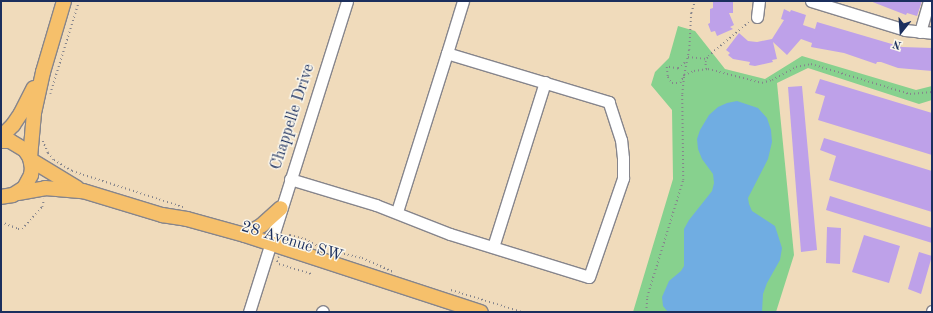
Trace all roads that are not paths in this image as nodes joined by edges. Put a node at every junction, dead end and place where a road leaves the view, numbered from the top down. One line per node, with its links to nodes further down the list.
1 (64, 1): 11 (main road)
2 (347, 1): 16 (street, Chappelle Drive)
3 (463, 1): 10 (street)
4 (759, 1): 7 (street)
5 (814, 1): 8 (street)
6 (929, 1): 8 (street)
7 (757, 17)
8 (920, 32): 9 (street)
9 (932, 32)
10 (447, 53): 12 (street); 21 (street)
11 (43, 72): 13 (main road); 15 (main road)
12 (545, 82): 24 (street); 24 (street)
13 (1, 137)
14 (1, 141): 15 (main road, 28 Avenue SW)
15 (30, 159): 17 (main road, 28 Avenue SW); 18 (main road)
16 (290, 179): 19 (street, Chappelle Drive); 21 (street)
17 (83, 191): 18 (main road, 28 Avenue SW); 22 (main road, 28 Avenue SW)
18 (11, 195): 20 (main road)
19 (281, 208): 23 (main road); 25 (street, Chappelle Drive)
20 (1, 209)
21 (397, 212): 24 (street)
22 (162, 215): 23 (main road, 28 Avenue SW); 25 (main road, 28 Avenue SW)
23 (245, 235): 25 (main road, 28 Avenue SW)
24 (493, 247)
25 (272, 252): 26 (street, Chappelle Drive); 27 (main road, 28 Avenue SW)
26 (249, 312)
27 (480, 312)

